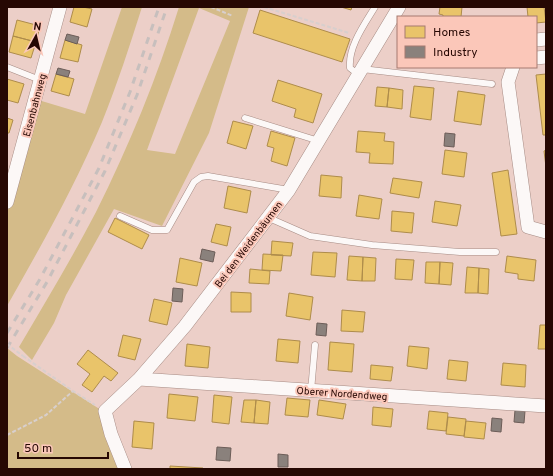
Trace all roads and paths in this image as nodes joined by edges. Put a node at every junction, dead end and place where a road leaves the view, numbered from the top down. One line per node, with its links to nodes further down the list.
1 (60, 7): 11 (street, Eisenbahnweg)
2 (211, 7): 6 (path)
3 (264, 7): 7 (path)
4 (375, 7): 7 (lane)
5 (399, 7): 10 (street, Bei den Weidenbäumen)
6 (233, 16)
7 (358, 36): 10 (lane)
8 (7, 67): 11 (lane)
9 (513, 68): 19 (street)
10 (361, 72): 12 (lane); 14 (street, Bei den Weidenbäumen)
11 (40, 80): 16 (street, Eisenbahnweg)
12 (492, 84)
13 (245, 118): 14 (lane)
14 (319, 141): 15 (street, Bei den Weidenbäumen)
15 (289, 190): 17 (lane); 18 (street, Bei den Weidenbäumen)
16 (7, 202)
17 (120, 216)
18 (269, 218): 20 (lane); 23 (street, Bei den Weidenbäumen)
19 (546, 232)
20 (496, 252)
21 (7, 344): 24 (path, bridge)
22 (315, 345): 25 (lane)
23 (139, 379): 25 (street, Oberer Nordendweg); 27 (street, Bei den Weidenbäumen)
24 (73, 391): 27 (path); 28 (path)
25 (311, 391): 26 (street, Oberer Nordendweg)
26 (546, 406)
27 (106, 411): 29 (street)
28 (7, 435)
29 (125, 469)

